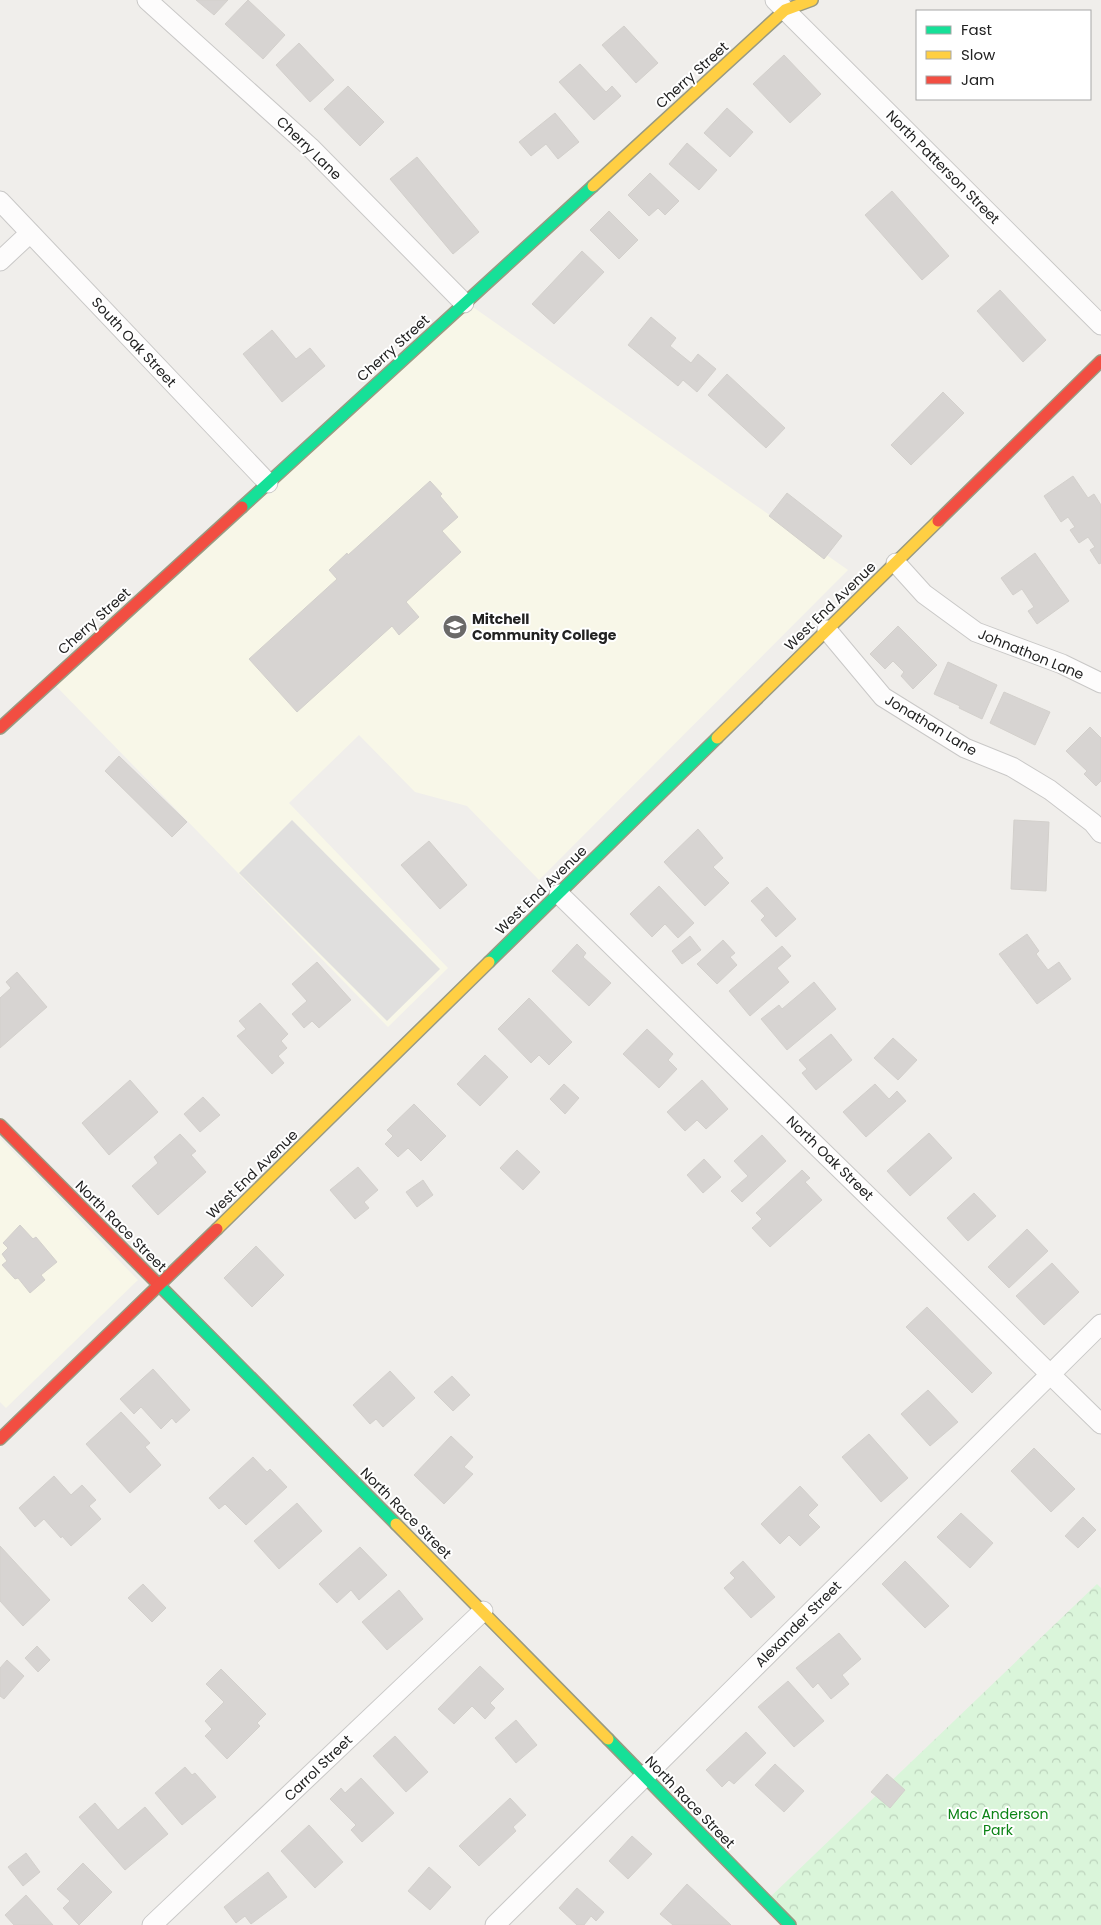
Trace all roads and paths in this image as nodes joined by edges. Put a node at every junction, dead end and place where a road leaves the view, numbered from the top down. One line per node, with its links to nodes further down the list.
1 (147, 0): 7 (street, Cherry Lane)
2 (812, 0): 3 (street, Cherry Street)
3 (780, 5): 7 (street, Cherry Street); 8 (street, North Patterson Street)
4 (0, 201): 5 (street, South Oak Street)
5 (30, 233): 6 (street); 10 (street, South Oak Street)
6 (0, 261)
7 (464, 303): 10 (street, Cherry Street)
8 (1101, 325)
9 (1101, 361): 11 (street, West End Avenue)
10 (268, 483): 14 (street, Cherry Street)
11 (896, 563): 12 (street, West End Avenue); 13 (street, Johnathon Lane)
12 (828, 630): 15 (street, Jonathan Lane); 16 (street, West End Avenue)
13 (1101, 683)
14 (0, 728)
15 (1101, 833)
16 (559, 894): 18 (street, West End Avenue); 20 (street, North Oak Street)
17 (0, 1125): 18 (street, North Race Street)
18 (159, 1286): 22 (street, West End Avenue); 23 (street, North Race Street)
19 (1101, 1324): 20 (street, Alexander Street)
20 (1050, 1373): 21 (street, North Oak Street); 24 (street, Alexander Street)
21 (1101, 1424)
22 (0, 1439)
23 (483, 1611): 24 (street, North Race Street); 25 (street, Carrol Street)
24 (644, 1777): 26 (street, Alexander Street); 27 (street, North Race Street)
25 (152, 1925)
26 (495, 1925)
27 (790, 1925)

